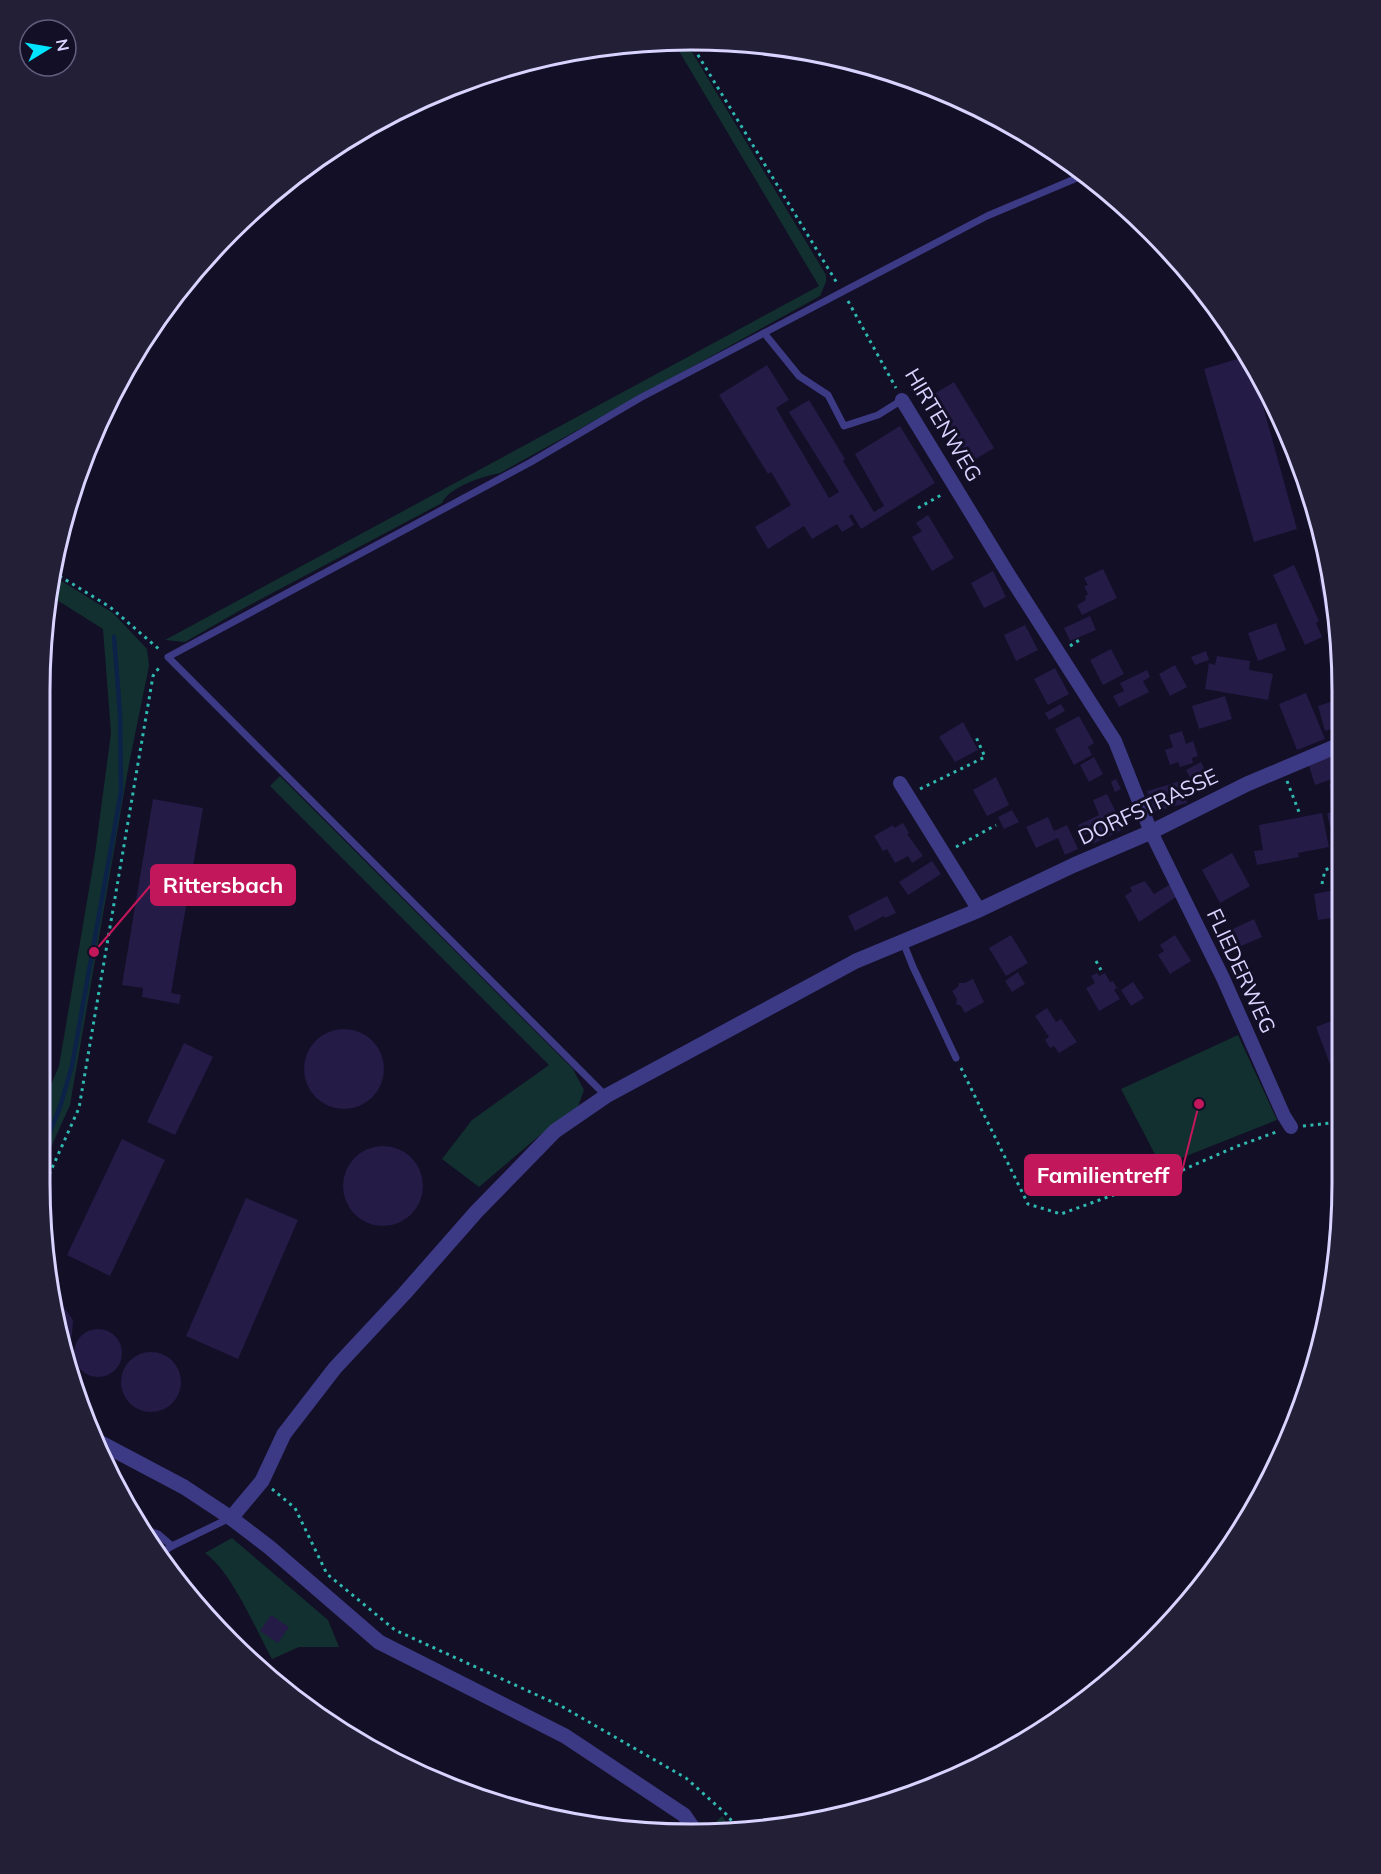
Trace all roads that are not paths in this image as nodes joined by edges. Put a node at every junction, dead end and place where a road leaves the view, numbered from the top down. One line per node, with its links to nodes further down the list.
1 (1076, 178): 2 (lane)
2 (764, 333): 3 (lane); 10 (lane)
3 (902, 400): 6 (street, HIRTENWEG)
4 (1332, 748): 6 (street, DORFSTRASSE)
5 (900, 783): 7 (street)
6 (1151, 832): 7 (street, DORFSTRASSE); 11 (street, FLIEDERWEG)
7 (979, 910): 8 (street, DORFSTRASSE)
8 (903, 942): 9 (lane); 10 (street, DORFSTRASSE)
9 (956, 1058)
10 (606, 1096): 13 (street, DORFSTRASSE)
11 (1291, 1127)
12 (106, 1446): 13 (street)
13 (231, 1518): 15 (lane); 17 (street)
14 (153, 1532): 15 (lane)
15 (172, 1546): 16 (lane)
16 (165, 1550)
17 (690, 1824)

